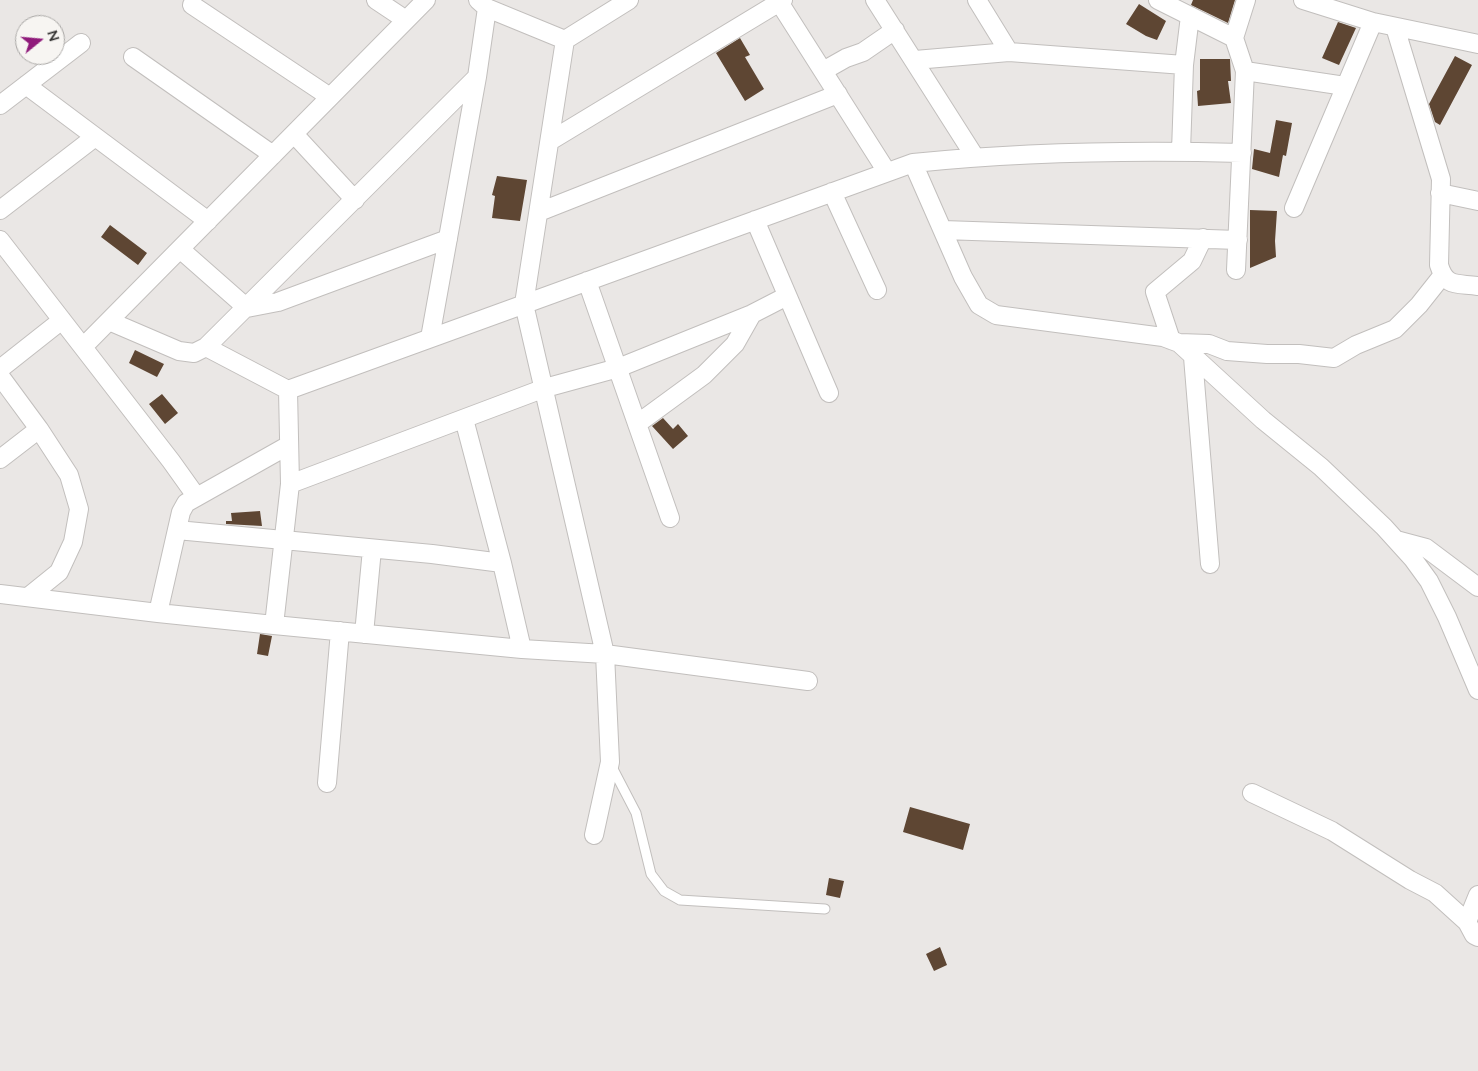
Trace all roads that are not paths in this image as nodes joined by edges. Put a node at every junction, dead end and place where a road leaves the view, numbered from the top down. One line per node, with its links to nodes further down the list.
1 (376, 0): 14 (street)
2 (426, 0): 14 (street)
3 (629, 0): 19 (street)
4 (876, 0): 17 (street)
5 (977, 0): 22 (street)
6 (1158, 0): 13 (street)
7 (1246, 0): 18 (street)
8 (1303, 0): 12 (street)
9 (781, 1): 26 (street); 36 (street)
10 (482, 4): 19 (street); 28 (street)
11 (192, 5): 32 (street)
12 (1346, 5): 15 (street)
13 (1190, 16): 18 (street); 25 (street)
14 (406, 20): 32 (street)
15 (1373, 22): 16 (street); 30 (street)
16 (1395, 26): 21 (street); 44 (street)
17 (895, 30): 24 (street); 26 (street)
18 (1234, 38): 27 (street)
19 (565, 40): 36 (street)
20 (81, 43): 29 (street)
21 (1478, 44)
22 (1010, 52): 24 (street); 25 (street)
23 (132, 57): 39 (street)
24 (915, 60): 40 (street)
25 (1184, 65): 37 (street)
26 (823, 71): 31 (street)
27 (1245, 71): 30 (street); 38 (street)
28 (477, 77): 45 (street); 54 (street)
29 (26, 85): 33 (street); 35 (street)
30 (1346, 86): 47 (street)
31 (838, 94): 42 (street); 49 (street)
32 (330, 97): 34 (street)
33 (0, 105)
34 (294, 134): 39 (street); 45 (street)
35 (95, 137): 48 (street); 50 (street)
36 (550, 141): 49 (street)
37 (1181, 151): 38 (street); 40 (street)
38 (1242, 152): 56 (street)
39 (273, 156): 50 (street)
40 (975, 157): 41 (street)
41 (912, 163): 42 (street); 52 (street)
42 (887, 172): 43 (street)
43 (832, 192): 51 (street); 62 (street)
44 (1440, 193): 46 (street); 59 (street)
45 (355, 200): 65 (street)
46 (1478, 201)
47 (1294, 208)
48 (0, 210)
49 (539, 212): 64 (street)
50 (208, 220): 57 (street)
51 (755, 220): 60 (street); 63 (street)
52 (942, 230): 53 (street); 70 (street)
53 (1203, 238): 56 (street); 70 (street)
54 (448, 239): 65 (street); 69 (street)
55 (0, 240): 67 (street)
56 (1238, 240): 58 (street)
57 (180, 249): 65 (street); 68 (street)
58 (1236, 270)
59 (1442, 276): 61 (street); 70 (street)
60 (587, 281): 64 (street); 74 (street)
61 (1478, 286)
62 (877, 290)
63 (787, 296): 66 (street); 79 (street)
64 (524, 304): 69 (street); 77 (street)
65 (247, 308): 72 (street)
66 (752, 314): 74 (street); 81 (street)
67 (62, 320): 71 (street); 75 (street)
68 (109, 321): 71 (street); 72 (street)
69 (430, 338): 78 (street)
70 (1175, 341): 73 (street)
71 (83, 347): 86 (street)
72 (206, 347): 78 (street)
73 (1193, 357): 90 (street); 93 (street)
74 (618, 368): 77 (street); 81 (street)
75 (0, 369)
76 (0, 376): 82 (street)
77 (544, 388): 80 (street); 102 (street)
78 (288, 390): 83 (street)
79 (829, 393)
80 (464, 419): 85 (street); 92 (street)
81 (637, 424): 87 (street)
82 (39, 429): 84 (street); 96 (street)
83 (289, 445): 85 (street); 86 (street)
84 (0, 459)
85 (290, 484): 89 (street)
86 (196, 496): 88 (street)
87 (670, 518)
88 (177, 530): 89 (street); 97 (street)
89 (284, 540): 91 (street); 98 (street)
90 (1396, 540): 94 (street); 104 (street)
91 (372, 549): 92 (street); 100 (street)
92 (502, 563): 101 (street)
93 (1210, 564)
94 (1478, 587)
95 (0, 594): 96 (street)
96 (28, 597): 97 (street)
97 (158, 613): 98 (street)
98 (274, 625): 99 (street)
99 (340, 631): 100 (street); 106 (street)
100 (364, 634): 101 (street)
101 (522, 650): 102 (street)
102 (606, 654): 103 (street); 105 (street)
103 (808, 681)
104 (1478, 690)
105 (610, 762): 108 (street); 110 (lane)
106 (327, 783)
107 (1252, 793): 111 (street)
108 (594, 835)
109 (1478, 895): 111 (street)
110 (825, 909)
111 (1467, 922): 112 (street)
112 (1478, 938)

